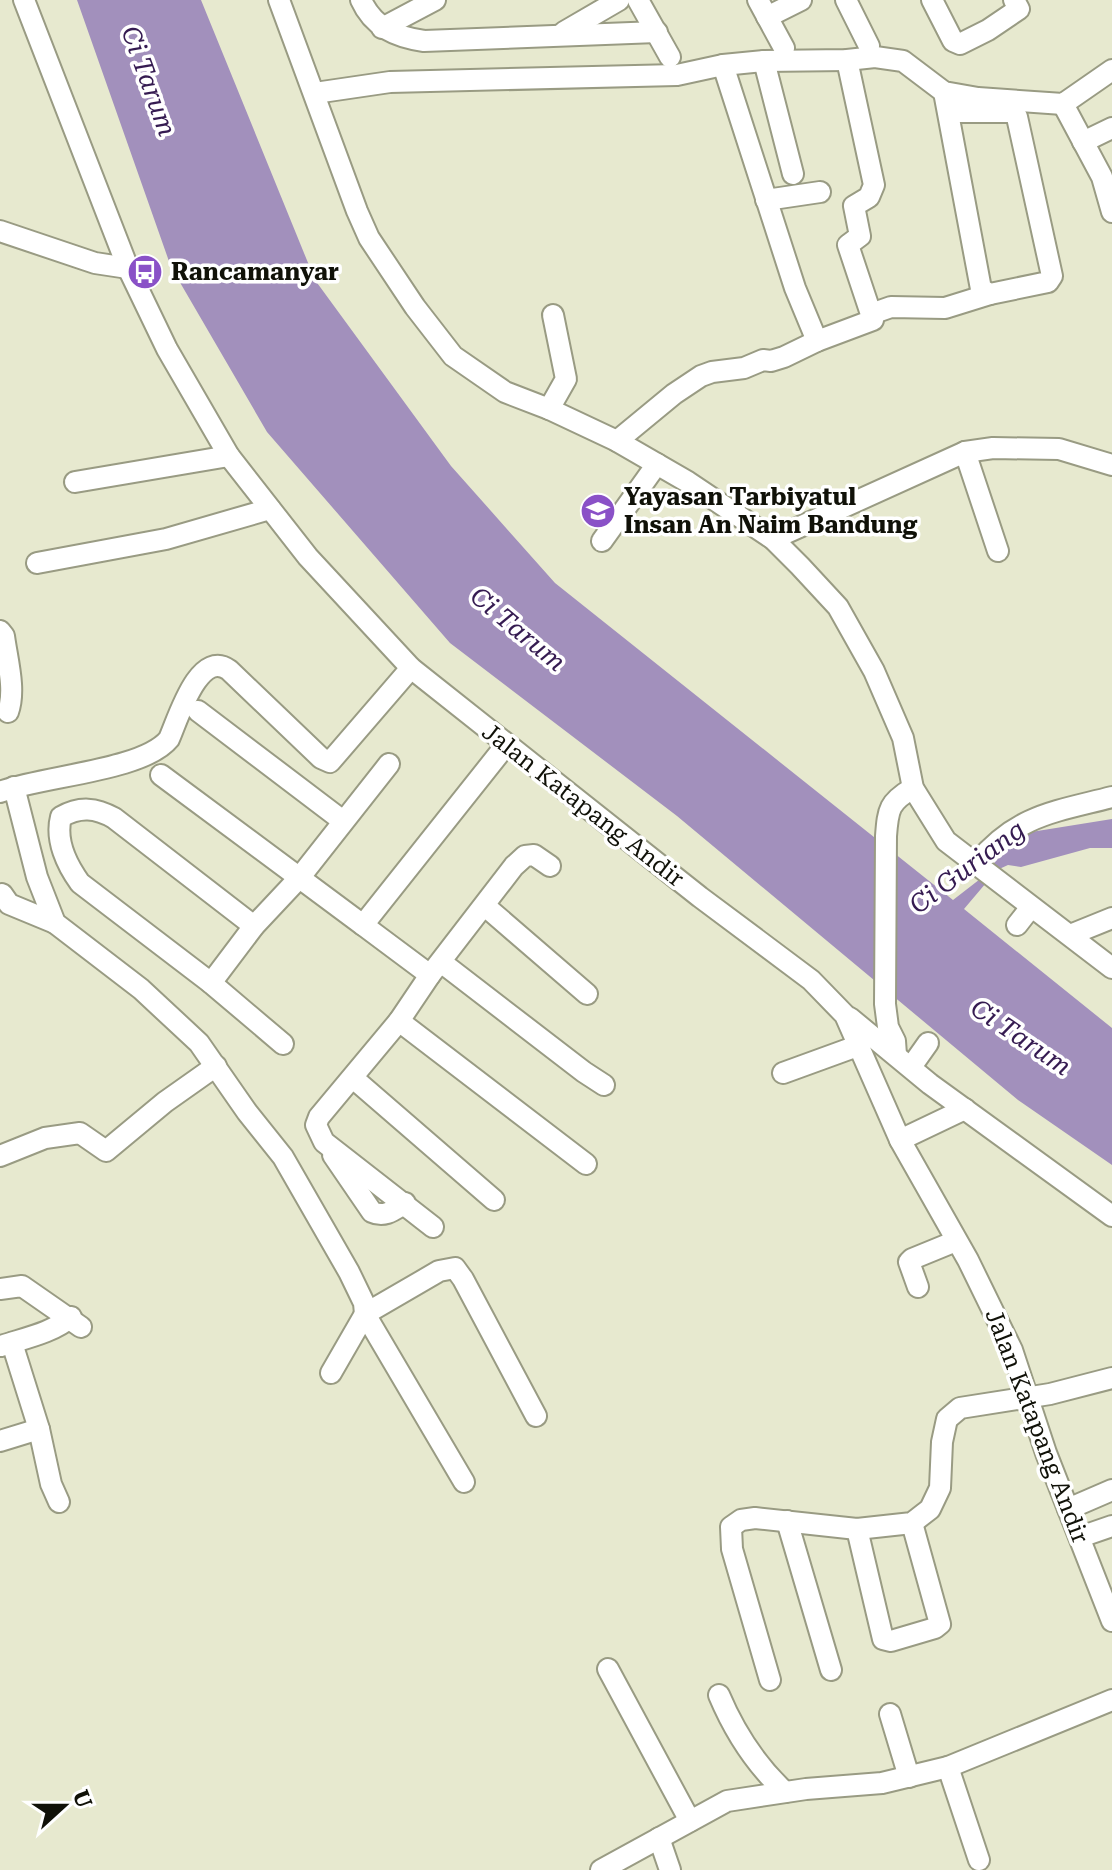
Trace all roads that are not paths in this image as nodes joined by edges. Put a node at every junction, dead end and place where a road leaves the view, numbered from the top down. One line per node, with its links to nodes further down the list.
1 (24, 0): 32 (street, Jalan Katapang Andir)
2 (279, 0): 22 (street)
3 (361, 0): 12 (street)
4 (435, 0): 12 (street)
5 (619, 0): 14 (street)
6 (638, 0): 13 (street)
7 (801, 0): 11 (street)
8 (846, 0): 15 (street)
9 (932, 0): 10 (street)
10 (1023, 3)
11 (763, 9): 16 (street)
12 (382, 28): 14 (street)
13 (657, 32): 14 (street); 17 (street)
14 (560, 34)
15 (869, 46)
16 (784, 48)
17 (670, 57)
18 (847, 60): 19 (street); 23 (street); 34 (street)
19 (764, 61): 20 (street); 27 (street)
20 (723, 65): 22 (street); 29 (street)
21 (1112, 70): 24 (street)
22 (315, 93): 37 (street)
23 (946, 102): 24 (street); 33 (street); 33 (street)
24 (1063, 104): 26 (street)
25 (1112, 128): 26 (street)
26 (1083, 142): 30 (street)
27 (793, 174)
28 (820, 192): 29 (street)
29 (766, 200): 36 (street)
30 (1112, 212)
31 (0, 231): 32 (street)
32 (128, 268): 40 (street, Jalan Katapang Andir)
33 (990, 294): 34 (street)
34 (871, 314): 36 (street)
35 (553, 315): 37 (street)
36 (817, 341): 38 (street)
37 (549, 409): 38 (street)
38 (617, 441): 41 (street)
39 (965, 452): 42 (street); 45 (street); 47 (street)
40 (229, 456): 43 (street); 44 (street, Jalan Katapang Andir)
41 (657, 464): 45 (street); 46 (street)
42 (1112, 465)
43 (75, 482)
44 (270, 509): 48 (street); 50 (street, Jalan Katapang Andir)
45 (773, 539): 56 (street)
46 (602, 541)
47 (998, 551)
48 (37, 563)
49 (0, 631): 52 (street)
50 (411, 668): 53 (street, Jalan Katapang Andir); 57 (street)
51 (198, 711): 59 (street)
52 (8, 712)
53 (506, 745): 68 (street); 76 (street, Jalan Katapang Andir)
54 (389, 764): 59 (street)
55 (161, 775): 62 (street)
56 (913, 788): 61 (street); 78 (street)
57 (7, 790): 67 (street)
58 (1112, 797): 61 (street)
59 (343, 821): 62 (street)
60 (550, 866): 64 (street)
61 (985, 870): 65 (street)
62 (300, 877): 68 (street); 70 (street)
63 (1, 892): 67 (street)
64 (485, 906): 73 (street); 75 (street)
65 (1031, 907): 69 (street); 71 (street)
66 (1112, 918): 71 (street)
67 (55, 923): 83 (street)
68 (363, 925): 73 (street)
69 (1017, 925)
70 (254, 926): 74 (street); 74 (street)
71 (1070, 935): 72 (street)
72 (1112, 968)
73 (436, 969): 77 (street); 86 (street)
74 (211, 983): 80 (street)
75 (587, 994)
76 (852, 1019): 78 (street); 81 (street, Jalan Katapang Andir); 82 (street)
77 (399, 1021): 85 (street); 90 (street)
78 (888, 1027): 82 (street)
79 (928, 1043): 82 (street)
80 (283, 1044)
81 (860, 1045): 84 (street); 88 (street, Jalan Katapang Andir)
82 (904, 1061): 87 (street)
83 (216, 1066): 89 (street); 97 (street)
84 (783, 1073)
85 (353, 1078): 91 (street); 93 (street)
86 (604, 1085)
87 (965, 1109): 88 (street); 92 (street)
88 (900, 1140): 94 (street, Jalan Katapang Andir)
89 (0, 1156)
90 (586, 1164)
91 (494, 1200)
92 (1112, 1216)
93 (433, 1227)
94 (956, 1241): 95 (street); 101 (street, Jalan Katapang Andir)
95 (918, 1287)
96 (0, 1289): 98 (street)
97 (365, 1314): 99 (street); 102 (street); 105 (street)
98 (6, 1345): 103 (street)
99 (331, 1373)
100 (1112, 1378): 101 (street)
101 (1025, 1394): 108 (street, Jalan Katapang Andir); 110 (street)
102 (536, 1416)
103 (39, 1429): 104 (street); 107 (street)
104 (0, 1441)
105 (464, 1482)
106 (1112, 1490): 108 (street)
107 (59, 1502)
108 (1068, 1509): 113 (street, Jalan Katapang Andir)
109 (787, 1521): 112 (street); 116 (street); 117 (street)
110 (912, 1523): 112 (street); 112 (street)
111 (1112, 1526): 113 (street)
112 (857, 1529)
113 (1080, 1537): 114 (street, Jalan Katapang Andir)
114 (1112, 1621)
115 (608, 1669): 124 (street)
116 (831, 1670)
117 (770, 1680)
118 (719, 1695): 123 (street)
119 (1112, 1700): 121 (street)
120 (890, 1714): 122 (street)
121 (948, 1767): 122 (street); 126 (street)
122 (909, 1777): 123 (street)
123 (785, 1792): 124 (street)
124 (690, 1821): 125 (street)
125 (659, 1838): 127 (street); 128 (street)
126 (979, 1860)
127 (601, 1870)
128 (670, 1870)

